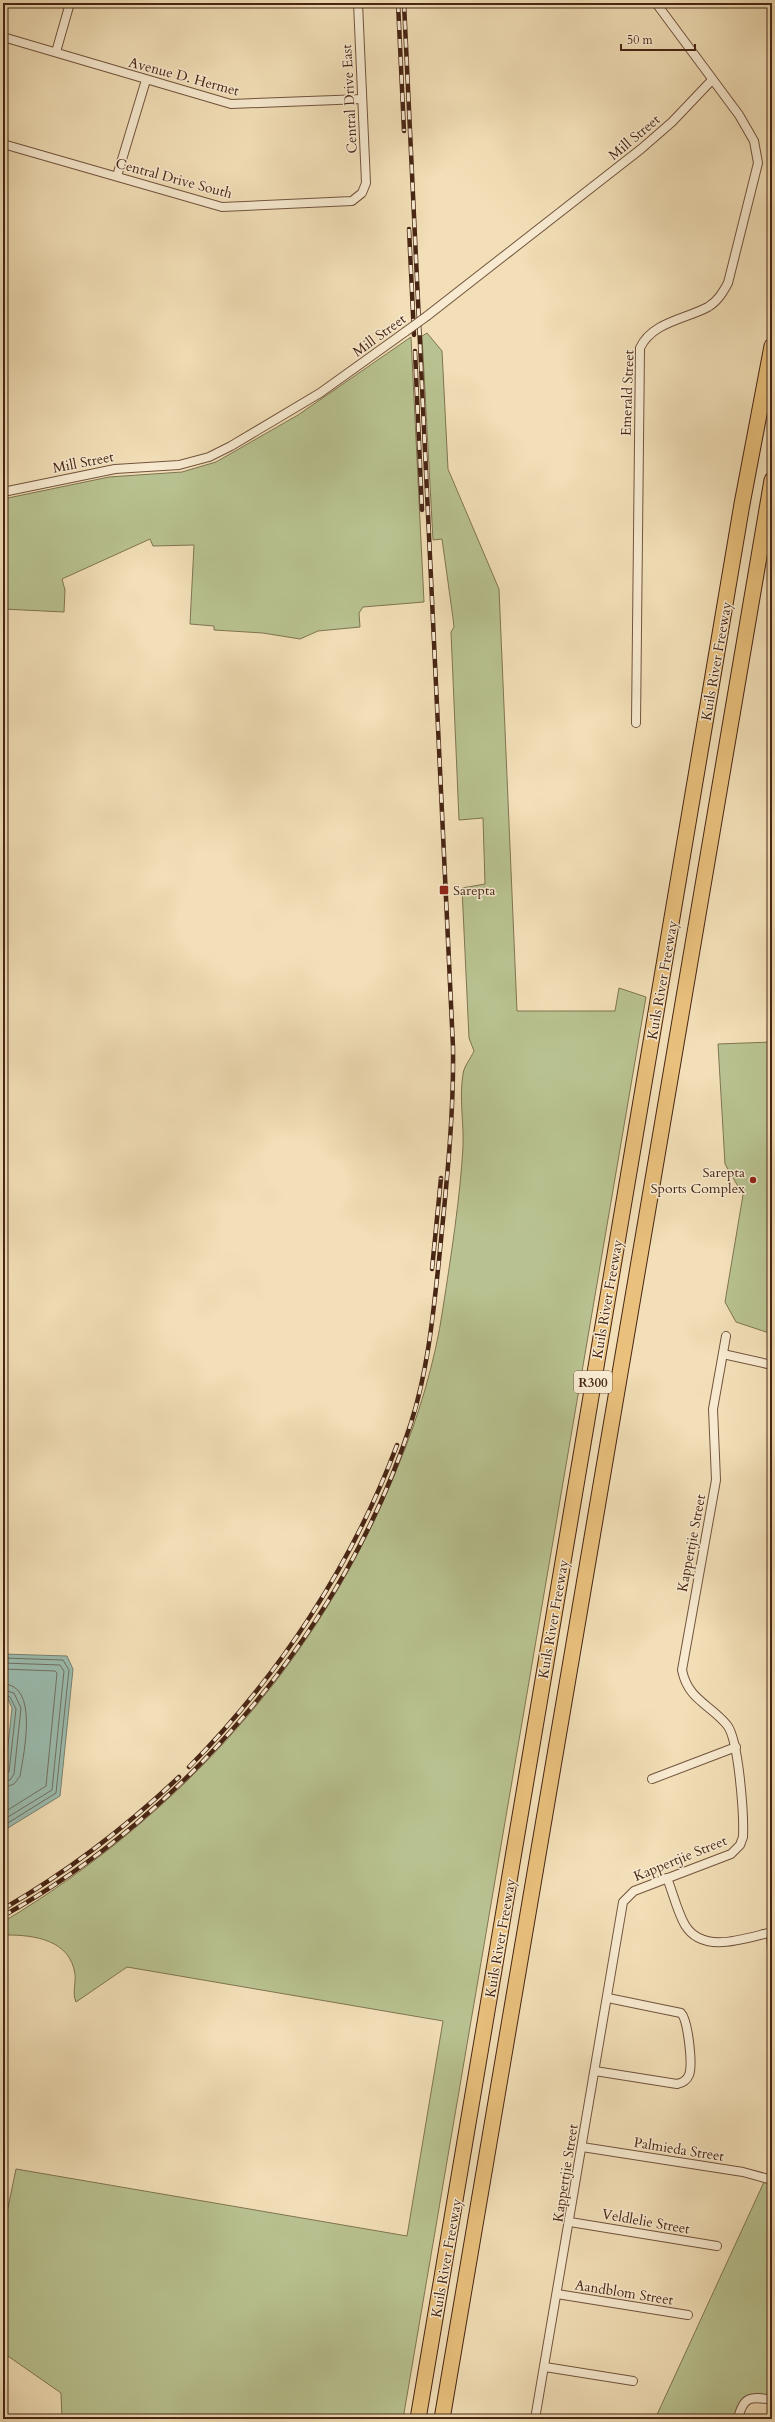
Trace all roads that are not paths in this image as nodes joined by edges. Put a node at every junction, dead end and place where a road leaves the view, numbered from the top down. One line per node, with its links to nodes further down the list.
1 (70, 3): 5 (street)
2 (358, 3): 8 (street, Central Drive East)
3 (656, 3): 7 (street, Emerald Street)
4 (3, 37): 5 (street, Avenue D. Hermet)
5 (56, 52): 6 (street, Avenue D. Hermet)
6 (146, 80): 8 (street, Avenue D. Hermet); 10 (street)
7 (712, 80): 14 (street, Mill Street, bridge); 15 (street, Emerald Street)
8 (362, 99): 11 (street, Central Drive East)
9 (3, 144): 10 (street, Central Drive South)
10 (117, 176): 11 (street, Central Drive South)
11 (362, 193)
12 (772, 346): 35 (highway, Kuils River Freeway / R300)
13 (772, 480): 36 (highway, Kuils River Freeway / R300)
14 (3, 492)
15 (636, 723)
16 (726, 1336): 17 (street, Kappertjie Street)
17 (723, 1354): 18 (street); 19 (street, Kappertjie Street)
18 (772, 1365)
19 (736, 1747): 20 (street); 21 (street, Kappertjie Street)
20 (652, 1779)
21 (667, 1878): 22 (street); 24 (street, Kappertjie Street)
22 (771, 1933): 23 (street)
23 (772, 1949)
24 (608, 1998): 25 (street, Kappertjie Street); 25 (street)
25 (595, 2072): 26 (street, Kappertjie Street)
26 (582, 2147): 27 (street, Palmieda Street); 28 (street, Kappertjie Street)
27 (772, 2180)
28 (570, 2222): 29 (street, Veldlelie Street); 30 (street, Kappertjie Street)
29 (717, 2246)
30 (557, 2294): 31 (street, Aandblom Street); 32 (street, Kappertjie Street)
31 (688, 2315)
32 (545, 2367): 33 (street); 37 (street, Kappertjie Street)
33 (634, 2381)
34 (772, 2400): 38 (street)
35 (418, 2419)
36 (442, 2419)
37 (535, 2419)
38 (738, 2419)

